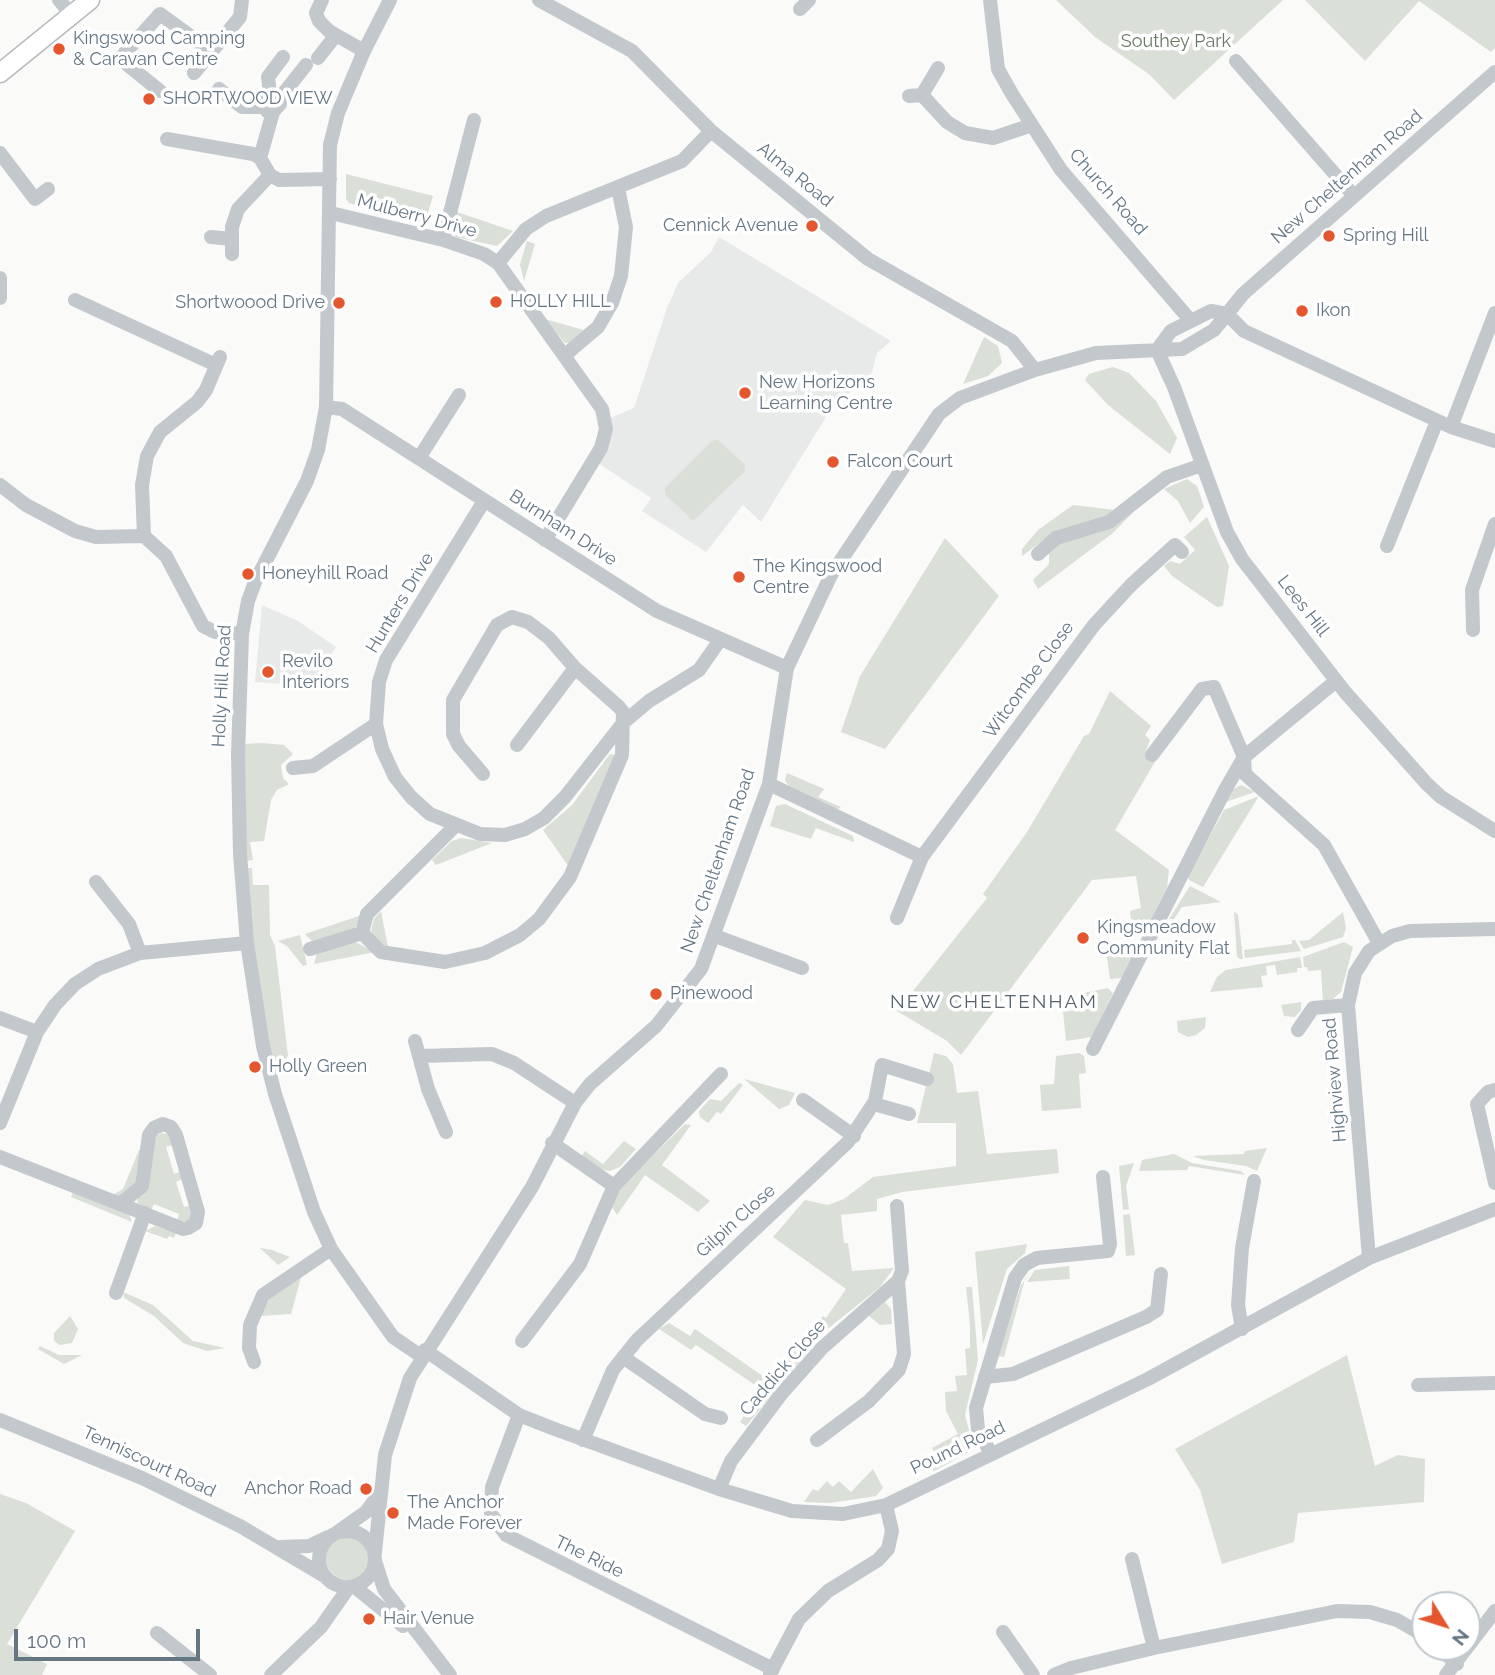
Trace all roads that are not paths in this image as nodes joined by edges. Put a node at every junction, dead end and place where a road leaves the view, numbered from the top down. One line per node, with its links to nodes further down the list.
1 (59, 0): 8 (street)
2 (90, 0): 8 (main road)
3 (242, 0): 10 (street)
4 (322, 0): 9 (street)
5 (390, 0): 11 (street, Holly Hill Road)
6 (538, 0): 23 (street, Alma Road)
7 (990, 0): 22 (street, Church Road)
8 (72, 15): 15 (main road)
9 (336, 35): 11 (street); 20 (street)
10 (211, 51): 16 (street); 19 (street)
11 (364, 51): 28 (street, Holly Hill Road)
12 (283, 57): 20 (street)
13 (1236, 61): 31 (street)
14 (938, 68): 22 (street)
15 (0, 73)
16 (194, 73)
17 (1495, 73): 31 (street, New Cheltenham Road)
18 (219, 89): 20 (street)
19 (160, 91)
20 (271, 103): 26 (street)
21 (474, 120): 34 (street)
22 (1032, 125): 41 (street, Church Road)
23 (711, 131): 30 (street); 44 (street, Alma Road)
24 (167, 139): 26 (street)
25 (0, 153): 29 (street)
26 (260, 158): 27 (street)
27 (270, 175): 28 (street); 33 (street)
28 (330, 179): 32 (street, Holly Hill Road)
29 (48, 188)
30 (618, 188): 35 (street); 43 (street)
31 (1354, 196): 40 (street, New Cheltenham Road)
32 (331, 213): 34 (street, Mulberry Drive); 46 (street, Holly Hill Road)
33 (211, 237)
34 (443, 240): 35 (street, Mulberry Drive)
35 (498, 262): 43 (street)
36 (0, 278): 37 (street)
37 (0, 298)
38 (75, 300): 55 (street)
39 (1495, 313): 48 (street)
40 (1227, 314): 41 (street); 42 (street, New Cheltenham Road); 47 (street)
41 (1191, 321): 42 (street)
42 (1157, 350): 44 (street, New Cheltenham Road); 51 (street, Lees Hill)
43 (565, 356): 56 (street)
44 (1035, 370): 64 (street, New Cheltenham Road)
45 (459, 395): 50 (street)
46 (326, 407): 50 (street, Burnham Drive); 61 (street, Holly Hill Road)
47 (1437, 421): 48 (street); 57 (street)
48 (1451, 427): 49 (street)
49 (1495, 441)
50 (419, 458): 53 (street, Burnham Drive)
51 (1202, 465): 59 (street); 65 (street, Lees Hill)
52 (0, 485): 55 (street)
53 (484, 501): 56 (street, Burnham Drive); 67 (street, Hunters Drive)
54 (1495, 524): 60 (street)
55 (144, 536): 61 (street)
56 (545, 540): 62 (street, Burnham Drive)
57 (1387, 546)
58 (1182, 552): 76 (street, Witcombe Close)
59 (1038, 554)
60 (1473, 630)
61 (242, 634): 82 (street, Holly Hill Road)
62 (720, 640): 64 (street, Burnham Drive); 66 (street, Hunters Drive)
63 (575, 668): 66 (street); 68 (street); 72 (street)
64 (787, 668): 73 (street, New Cheltenham Road)
65 (1336, 681): 70 (street); 75 (street, Lees Hill)
66 (623, 723): 74 (street, Hunters Drive); 80 (street)
67 (376, 724): 71 (street); 74 (street, Hunters Drive)
68 (517, 745)
69 (1152, 755): 70 (street)
70 (1244, 757): 83 (street); 92 (street)
71 (293, 768)
72 (483, 774)
73 (769, 784): 76 (street); 81 (street, New Cheltenham Road)
74 (455, 826): 80 (street)
75 (1495, 831)
76 (922, 858): 78 (street, Witcombe Close)
77 (96, 882): 85 (street)
78 (897, 918)
79 (1495, 929): 83 (street)
80 (362, 933): 84 (street)
81 (715, 936): 86 (street); 98 (street, New Cheltenham Road)
82 (247, 943): 85 (street); 114 (street, Holly Hill Road)
83 (1379, 943): 87 (street, Highview Road)
84 (310, 949)
85 (140, 953): 90 (street)
86 (802, 968)
87 (1348, 1005): 89 (street); 115 (street, Highview Road)
88 (0, 1017): 90 (street)
89 (1298, 1030)
90 (37, 1032): 101 (street)
91 (415, 1041): 93 (street)
92 (1093, 1049)
93 (420, 1056): 98 (street); 102 (street)
94 (721, 1074): 109 (street)
95 (927, 1079): 99 (street, Gilpin Close)
96 (1495, 1090): 108 (street)
97 (803, 1100): 103 (street)
98 (575, 1103): 104 (street, New Cheltenham Road)
99 (874, 1104): 100 (street); 103 (street, Gilpin Close)
100 (909, 1114)
101 (0, 1123)
102 (446, 1132)
103 (854, 1136): 124 (street, Gilpin Close)
104 (552, 1143): 109 (street); 123 (street, New Cheltenham Road)
105 (0, 1157): 110 (street)
106 (1104, 1177): 126 (street)
107 (1254, 1181): 120 (street)
108 (1495, 1183)
109 (614, 1186): 119 (street)
110 (120, 1204): 113 (street); 113 (street)
111 (897, 1206): 117 (street)
112 (1495, 1209): 115 (street, Pound Road)
113 (145, 1213): 118 (street)
114 (331, 1249): 123 (street, Holly Hill Road); 125 (street)
115 (1369, 1258): 120 (street, Pound Road)
116 (1161, 1274): 126 (street)
117 (898, 1281): 133 (street); 135 (street, Caddick Close)
118 (113, 1297)
119 (534, 1326): 121 (street); 122 (street)
120 (1242, 1329): 134 (street, Pound Road)
121 (547, 1336)
122 (522, 1341)
123 (423, 1353): 129 (street, Pound Road); 136 (street, New Cheltenham Road)
124 (623, 1357): 130 (street); 132 (street, Gilpin Close)
125 (254, 1362)
126 (985, 1377): 134 (street)
127 (1495, 1383): 128 (street)
128 (1418, 1385)
129 (519, 1415): 132 (street, Pound Road); 154 (street, The Ride)
130 (720, 1418)
131 (0, 1420): 139 (street, Tenniscourt Road)
132 (583, 1440): 135 (street, Pound Road)
133 (817, 1440)
134 (991, 1454): 137 (street, Pound Road)
135 (719, 1489): 137 (street, Pound Road)
136 (380, 1493): 138 (street); 140 (street, New Cheltenham Road)
137 (886, 1505): 154 (street)
138 (334, 1534): 139 (street, Tenniscourt Road); 140 (street); 142 (street)
139 (279, 1546): 142 (street, Tenniscourt Road)
140 (375, 1556): 143 (street); 150 (street)
141 (1132, 1559): 151 (street)
142 (328, 1578): 143 (street); 145 (street)
143 (352, 1587): 145 (street); 150 (street)
144 (1495, 1611): 147 (street)
145 (321, 1627): 156 (street)
146 (1411, 1628): 151 (street)
147 (1491, 1629): 153 (street)
148 (1003, 1632): 158 (street)
149 (158, 1633): 155 (street)
150 (423, 1643): 157 (street)
151 (1154, 1648): 159 (street)
152 (1453, 1661): 153 (street)
153 (1457, 1664): 160 (street)
154 (771, 1672)
155 (210, 1675)
156 (271, 1675)
157 (450, 1675)
158 (1033, 1675)
159 (1054, 1675)
160 (1446, 1675)

